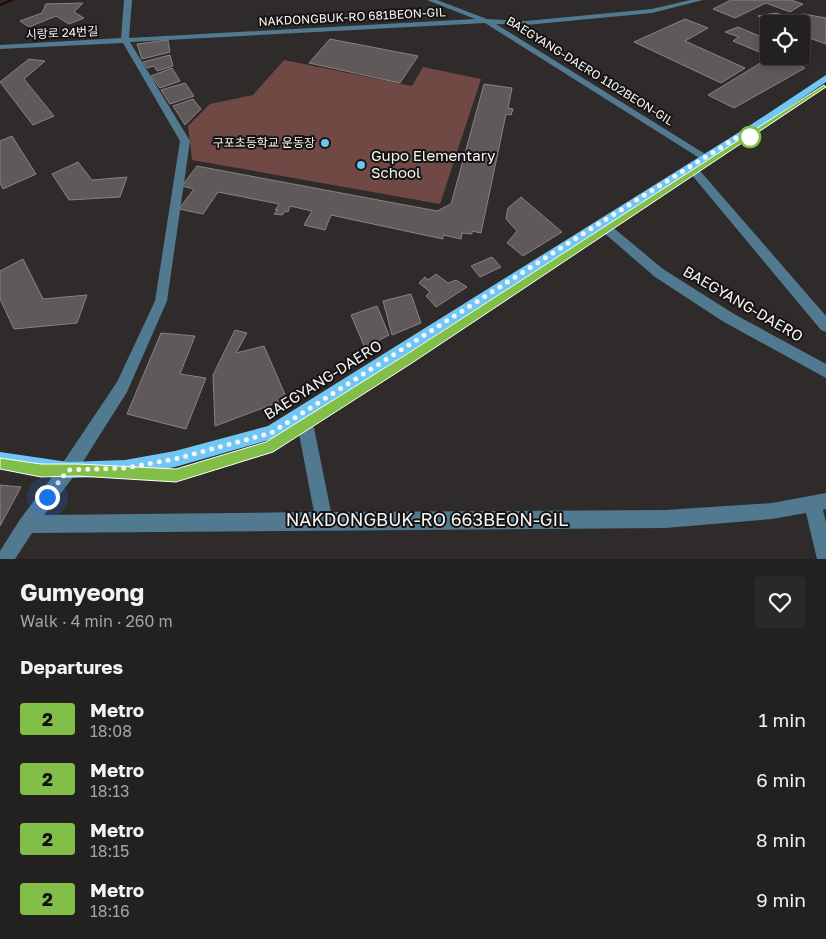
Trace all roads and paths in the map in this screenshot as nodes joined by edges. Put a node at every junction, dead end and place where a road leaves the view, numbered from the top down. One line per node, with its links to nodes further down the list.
1 (128, 0): 5 (street)
2 (431, 0): 4 (street, BAEGYANG-DAERO 1102BEON-GIL)
3 (699, 0): 4 (street, NAKDONGBUK-RO 681BEON-GIL)
4 (486, 21): 5 (street, NAKDONGBUK-RO 681BEON-GIL); 8 (street, BAEGYANG-DAERO 1102BEON-GIL)
5 (125, 40): 6 (street, 시랑로 24번길); 15 (street)
6 (0, 47)
7 (826, 78): 8 (main road, BAEGYANG-DAERO)
8 (705, 157): 9 (main road, BAEGYANG-DAERO)
9 (690, 166): 10 (main road, BAEGYANG-DAERO); 11 (street)
10 (600, 223): 12 (street, BAEGYANG-DAERO); 13 (main road, BAEGYANG-DAERO)
11 (826, 326)
12 (826, 371)
13 (303, 412): 15 (main road, BAEGYANG-DAERO); 17 (street)
14 (0, 460): 15 (main road, BAEGYANG-DAERO)
15 (68, 470): 18 (street)
16 (819, 503): 17 (street, NAKDONGBUK-RO 663BEON-GIL); 20 (street)
17 (324, 520): 18 (street, NAKDONGBUK-RO 663BEON-GIL)
18 (26, 524): 19 (street)
19 (5, 559)
20 (826, 559)

